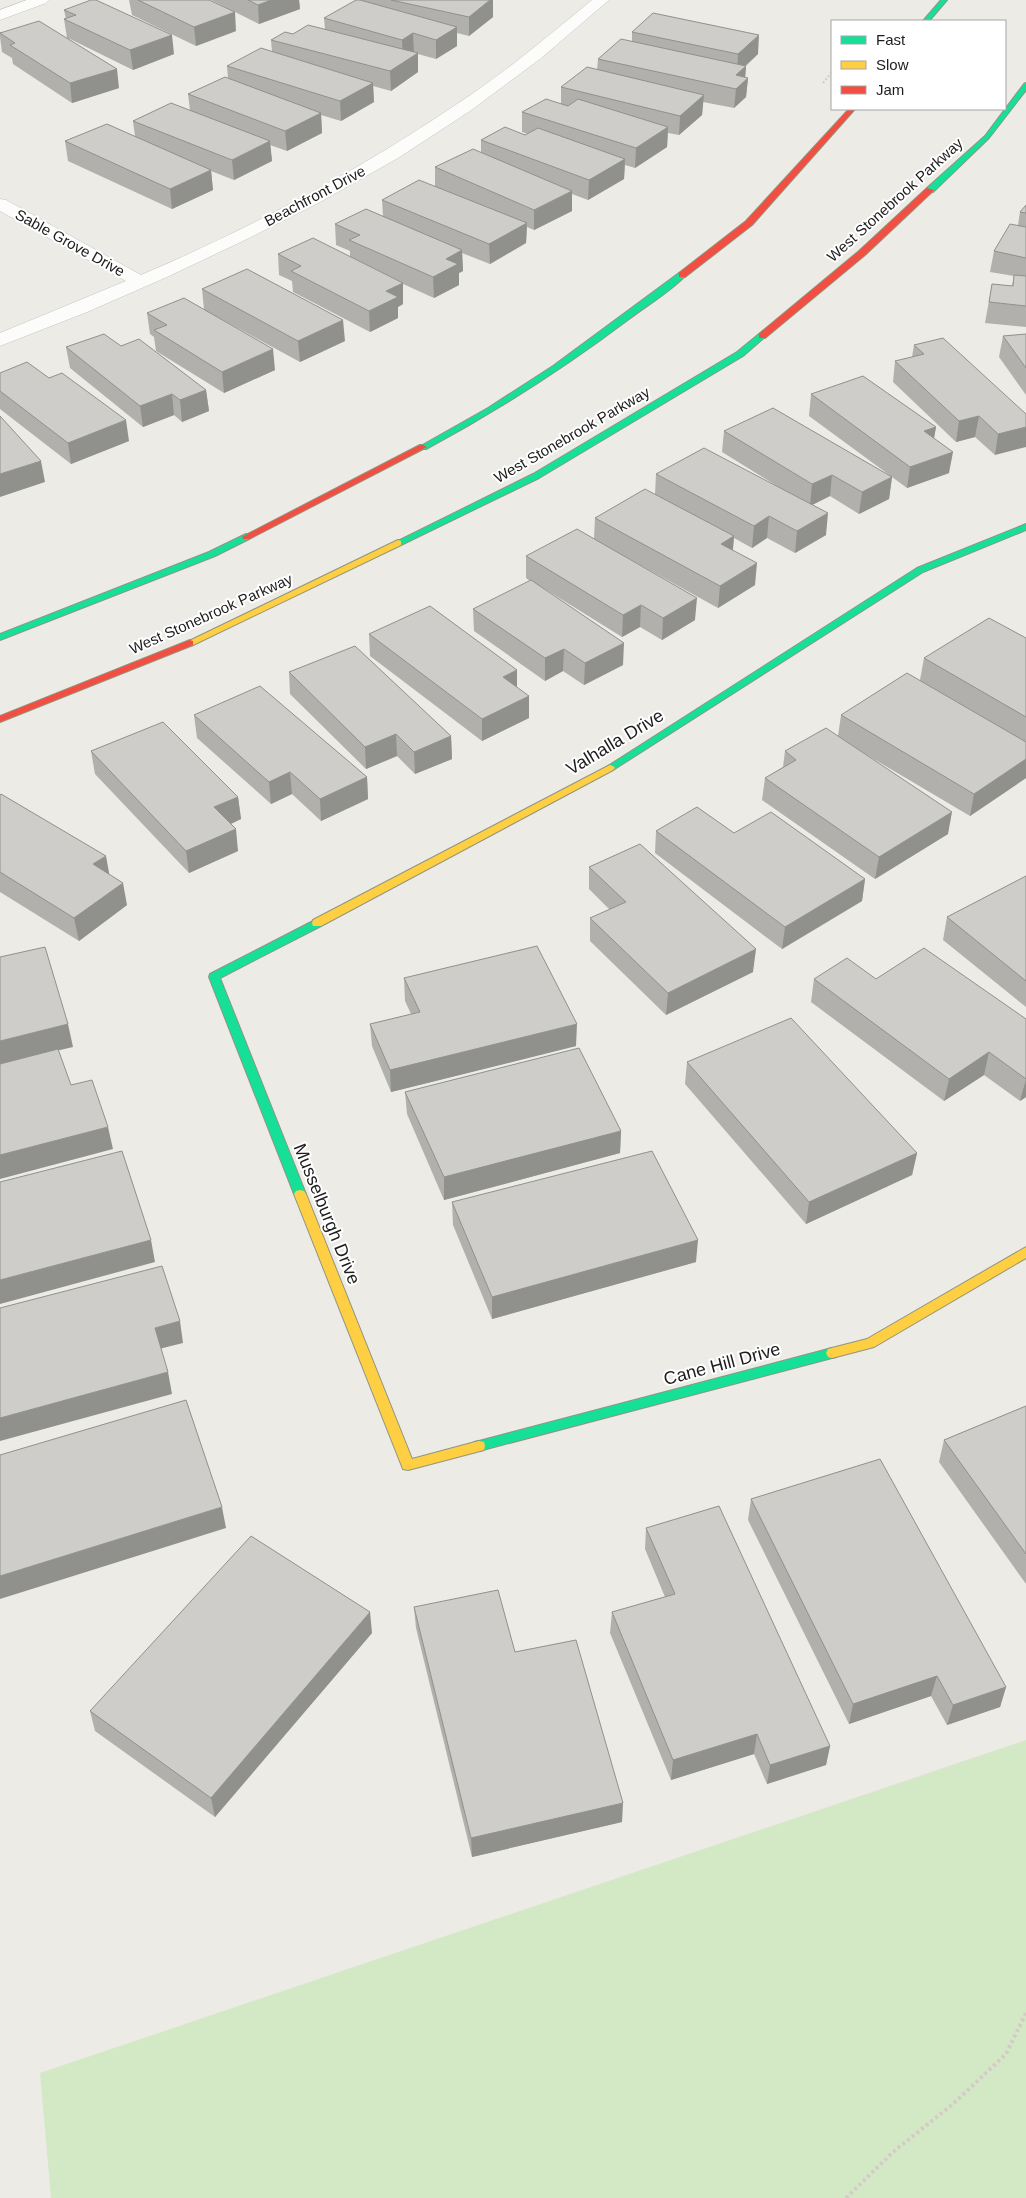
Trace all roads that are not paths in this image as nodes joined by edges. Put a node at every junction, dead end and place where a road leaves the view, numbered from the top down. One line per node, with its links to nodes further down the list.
1 (41, 0): 4 (street)
2 (601, 0): 9 (street, Beachfront Drive)
3 (944, 0): 5 (street)
4 (0, 15)
5 (927, 20)
6 (1026, 85): 13 (street, West Stonebrook Parkway)
7 (851, 110): 12 (street)
8 (0, 204): 9 (street, Sable Grove Drive)
9 (141, 282): 10 (street, Beachfront Drive)
10 (0, 340)
11 (1026, 527): 14 (street, Valhalla Drive)
12 (0, 637)
13 (0, 719)
14 (214, 977): 16 (street, Musselburgh Drive)
15 (1026, 1252): 16 (street, Cane Hill Drive)
16 (408, 1465)

